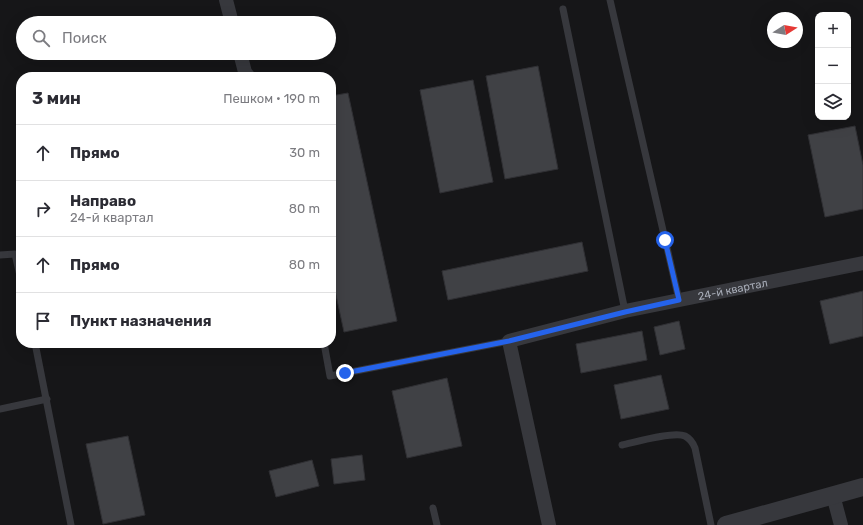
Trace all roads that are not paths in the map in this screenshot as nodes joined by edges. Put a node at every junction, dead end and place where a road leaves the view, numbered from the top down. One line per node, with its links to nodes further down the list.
1 (226, 0): 4 (street)
2 (610, 0): 10 (lane)
3 (563, 9): 11 (lane)
4 (230, 16)
5 (242, 60): 6 (street)
6 (245, 72)
7 (0, 255): 8 (lane)
8 (16, 258)
9 (863, 263): 10 (street, 24-й квартал)
10 (679, 300): 11 (street, 24-й квартал)
11 (625, 312): 12 (street, 24-й квартал)
12 (509, 341): 14 (lane); 23 (street)
13 (36, 348): 15 (lane)
14 (325, 348)
15 (46, 399): 16 (lane); 21 (lane)
16 (0, 409)
17 (622, 445): 24 (lane)
18 (863, 487): 19 (street)
19 (833, 495): 25 (street); 26 (street)
20 (433, 508): 22 (lane)
21 (71, 525)
22 (437, 525)
23 (549, 525)
24 (711, 525)
25 (726, 525)
26 (841, 525)

